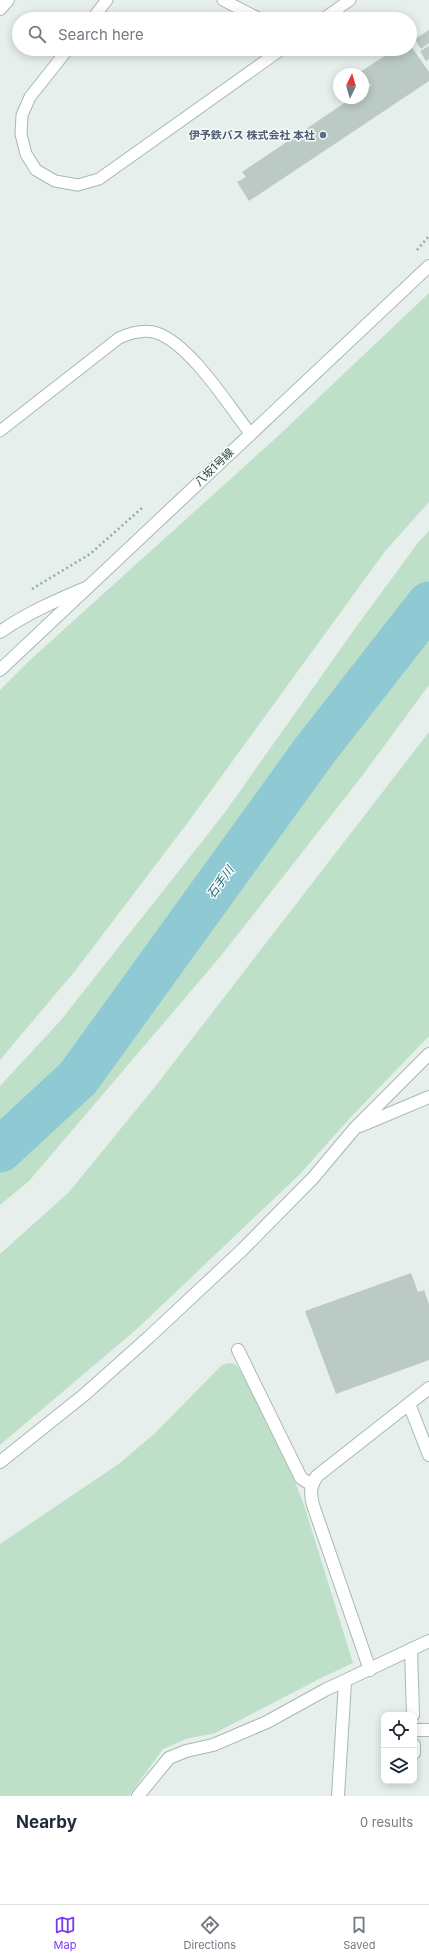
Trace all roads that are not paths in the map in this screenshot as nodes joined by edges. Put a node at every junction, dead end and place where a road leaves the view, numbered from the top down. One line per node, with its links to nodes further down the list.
1 (8, 0): 5 (street)
2 (107, 0): 6 (lane)
3 (223, 0): 7 (lane)
4 (350, 0): 8 (lane)
5 (0, 9)
6 (98, 12)
7 (246, 12)
8 (333, 12)
9 (62, 56): 10 (lane)
10 (272, 56)
11 (427, 267): 13 (street, 八坂1号線)
12 (0, 430): 13 (lane)
13 (250, 433): 14 (street, 八坂1号線)
14 (89, 587): 15 (street); 16 (street, 八坂1号線)
15 (0, 632)
16 (0, 670)
17 (429, 1054): 19 (street)
18 (429, 1098): 19 (street)
19 (355, 1128): 24 (street)
20 (238, 1350): 25 (street)
21 (429, 1388): 22 (street)
22 (409, 1404): 23 (street); 25 (street)
23 (429, 1455)
24 (0, 1462)
25 (312, 1485): 28 (street)
26 (429, 1641): 27 (street)
27 (411, 1650): 28 (street); 30 (street)
28 (370, 1670): 29 (street)
29 (345, 1682): 33 (street); 34 (street)
30 (413, 1712)
31 (417, 1730): 32 (street)
32 (429, 1730)
33 (138, 1796)
34 (338, 1796)

